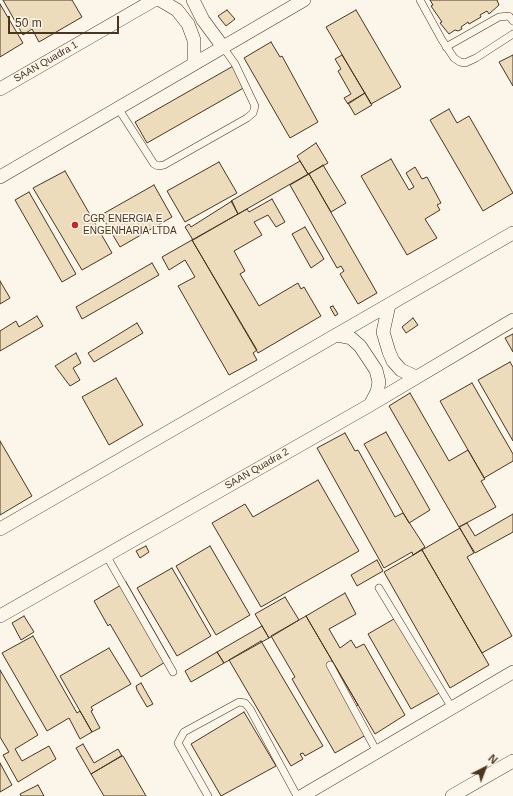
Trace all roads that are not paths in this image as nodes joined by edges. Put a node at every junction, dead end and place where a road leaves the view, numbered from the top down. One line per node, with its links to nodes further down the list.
1 (154, 0): 11 (street, SAAN Quadra 1)
2 (160, 0): 10 (street)
3 (193, 0): 9 (street)
4 (304, 0): 9 (street)
5 (420, 0): 8 (lane)
6 (513, 21): 8 (lane)
7 (513, 34): 8 (lane)
8 (446, 46)
9 (223, 47): 10 (street); 12 (lane)
10 (194, 64): 12 (street)
11 (0, 89)
12 (118, 108): 13 (street)
13 (0, 177)
14 (513, 233): 15 (street)
15 (390, 305): 17 (street); 18 (street)
16 (513, 320): 18 (street, SAAN Quadra 2)
17 (336, 335): 19 (street); 20 (street)
18 (416, 376): 19 (street, SAAN Quadra 2)
19 (370, 405): 21 (street, SAAN Quadra 2)
20 (0, 529)
21 (106, 555): 23 (street, SAAN Quadra 2); 25 (lane)
22 (379, 588): 27 (lane)
23 (0, 616)
24 (330, 665): 28 (lane)
25 (173, 672)
26 (513, 672): 27 (street)
27 (452, 708): 28 (street)
28 (377, 752): 32 (street)
29 (513, 761): 33 (street)
30 (208, 796): 31 (lane)
31 (297, 796)
32 (302, 796)
33 (452, 796)

